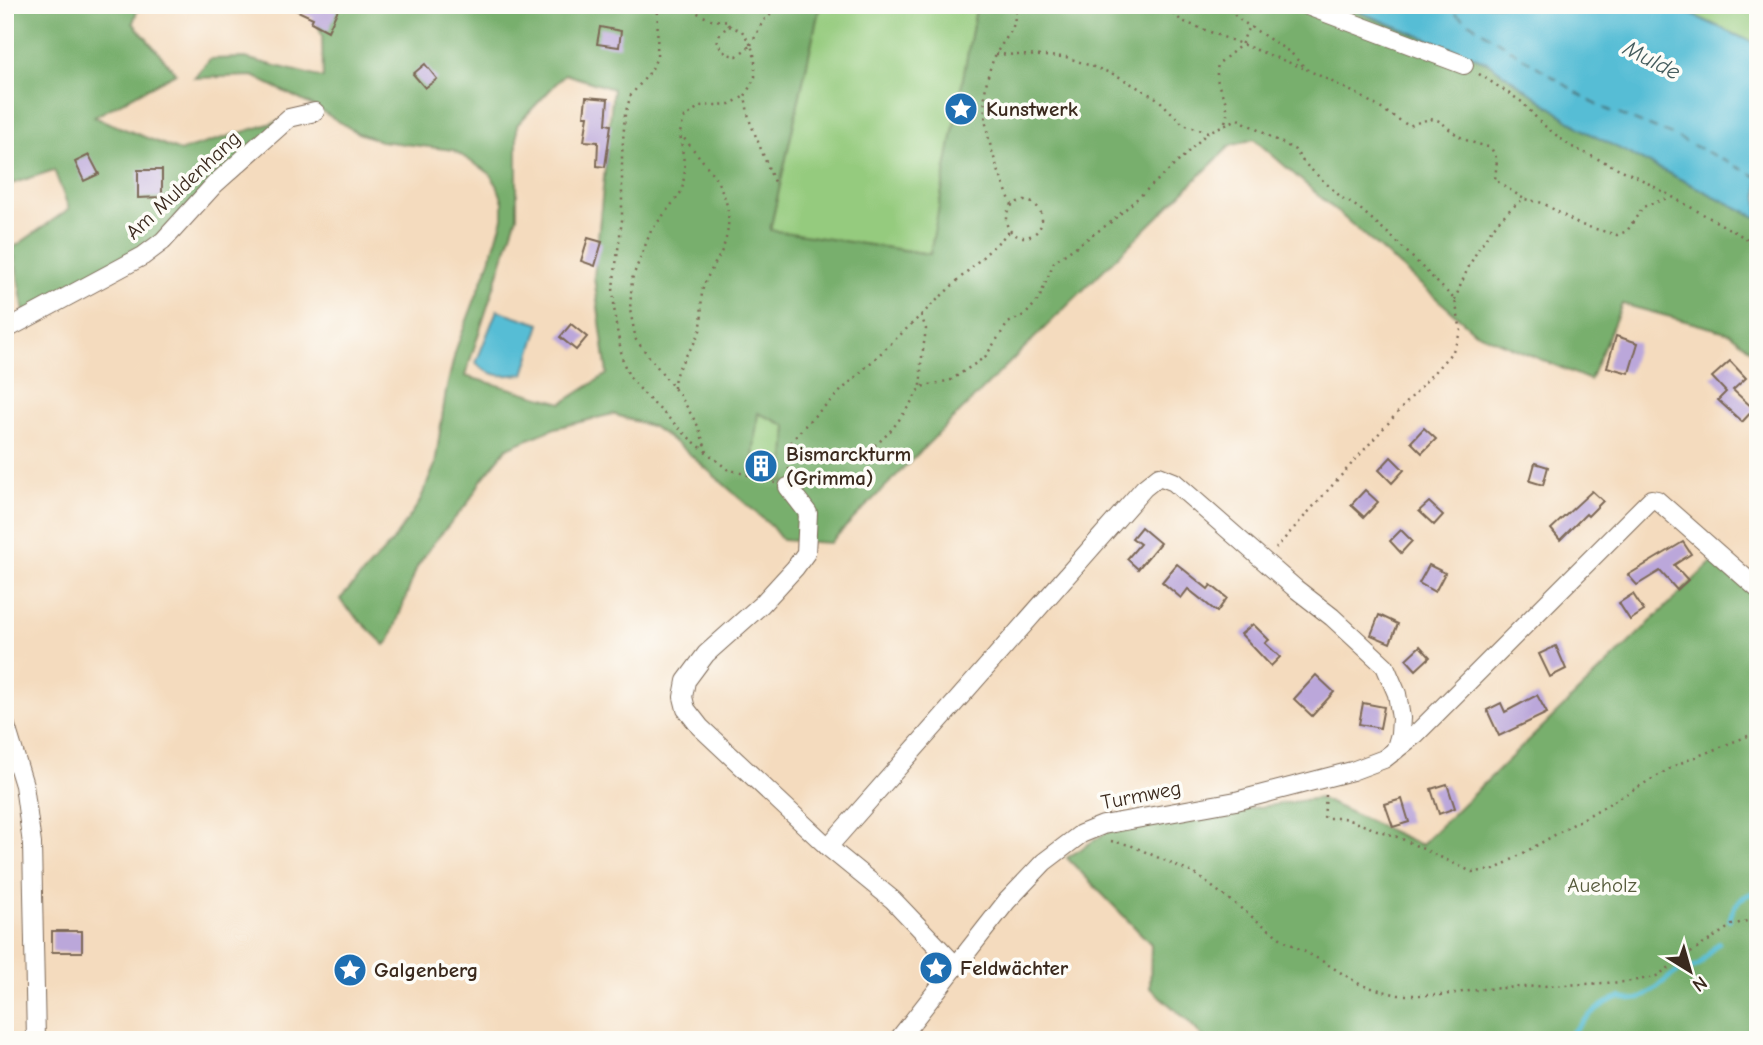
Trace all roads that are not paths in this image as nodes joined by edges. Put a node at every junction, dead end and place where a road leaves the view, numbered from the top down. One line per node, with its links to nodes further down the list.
1 (1305, 5): 2 (street)
2 (1464, 65)
3 (315, 113): 4 (street, Am Muldenhang)
4 (5, 330)
5 (788, 487): 9 (street)
6 (1758, 589): 8 (street, Turmweg)
7 (5, 723): 11 (street)
8 (1395, 751): 9 (street); 10 (street, Turmweg)
9 (828, 847): 10 (street)
10 (956, 966): 12 (street, Turmweg)
11 (36, 1040)
12 (898, 1040)

